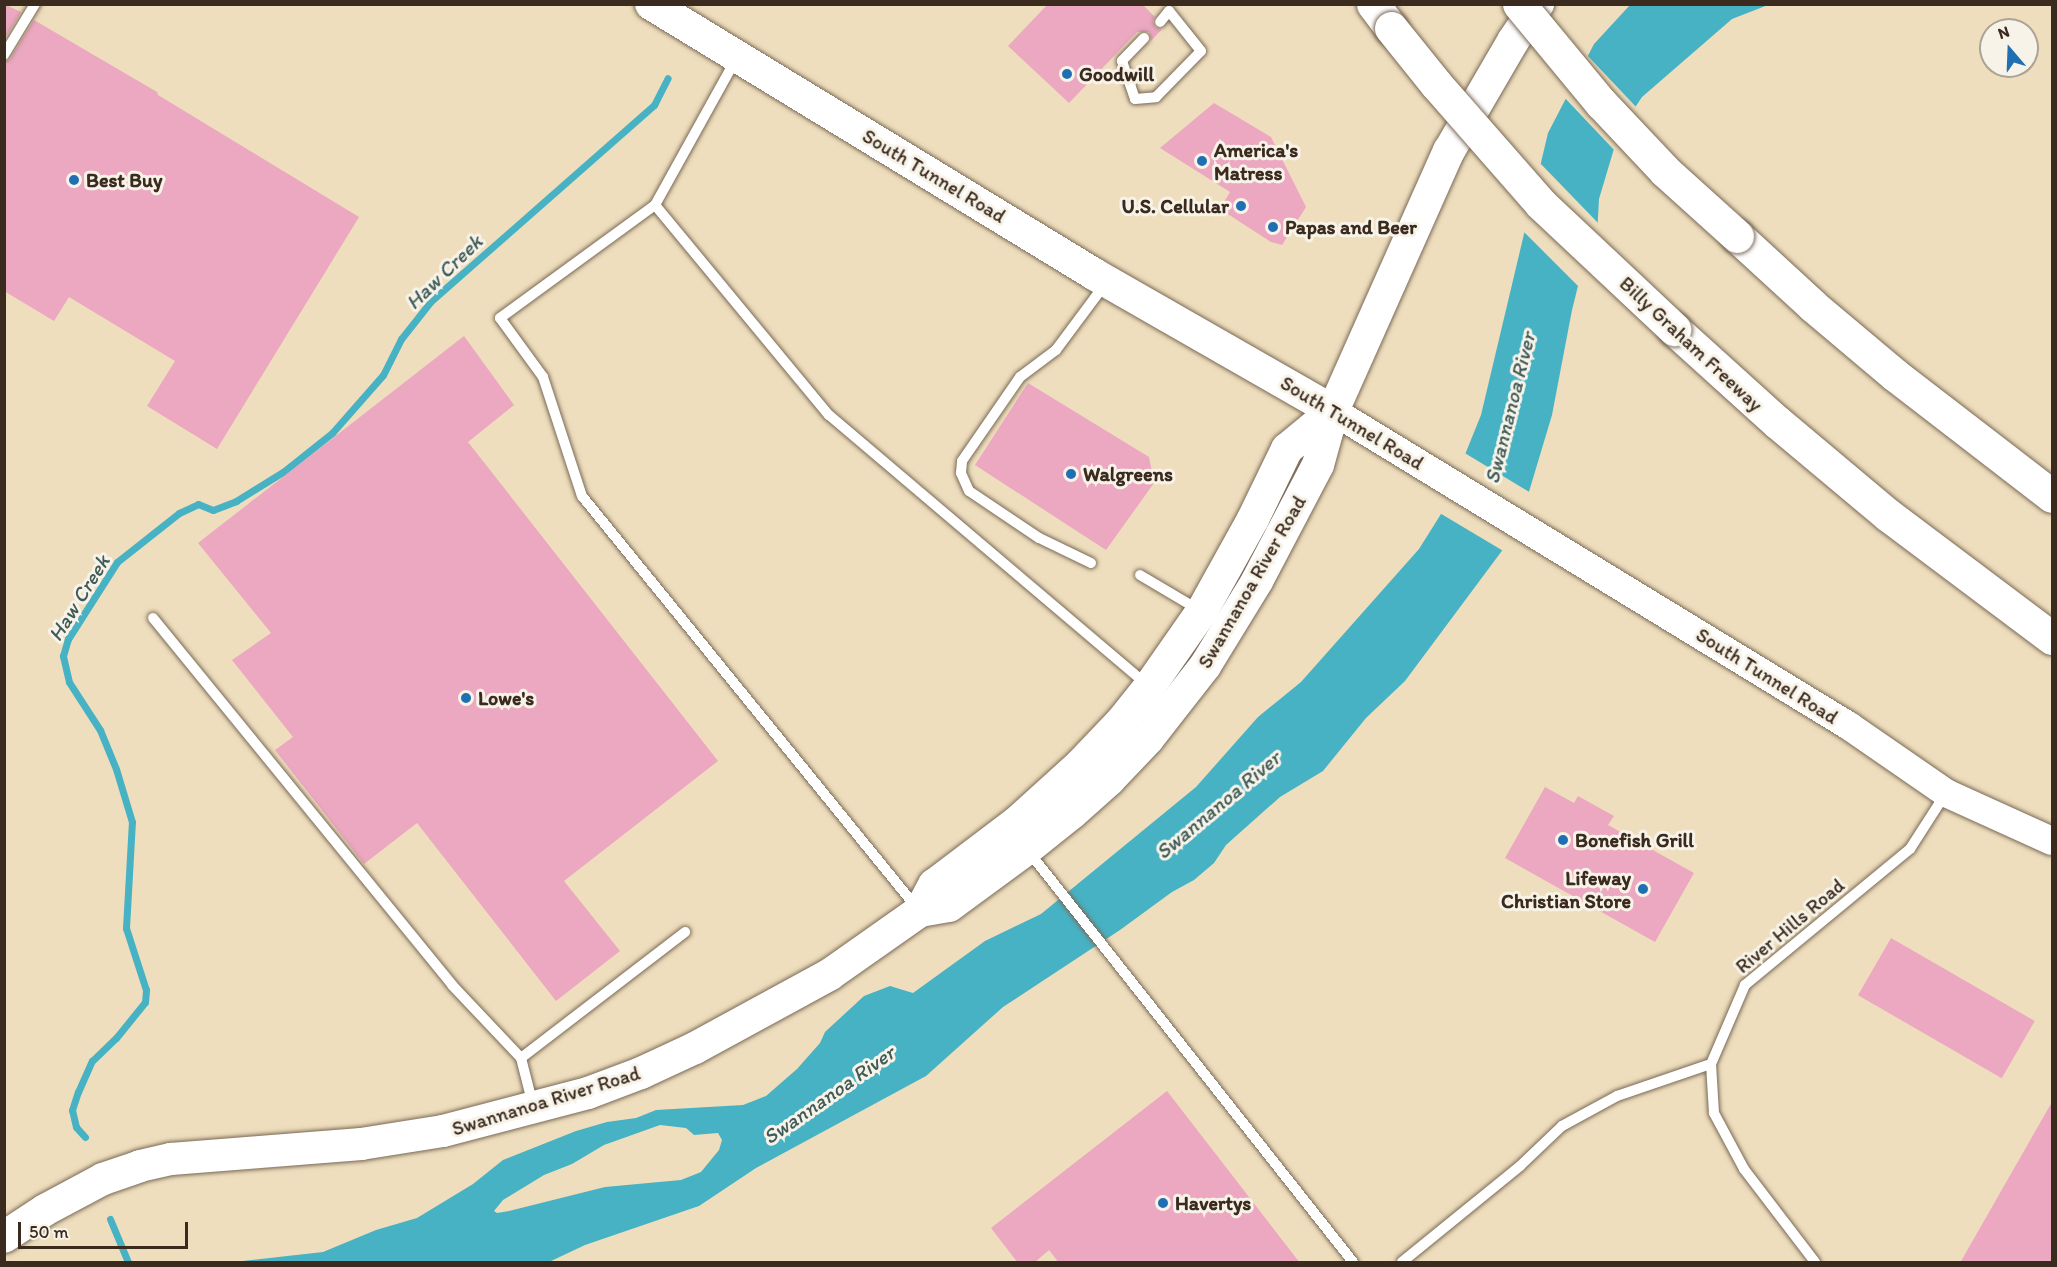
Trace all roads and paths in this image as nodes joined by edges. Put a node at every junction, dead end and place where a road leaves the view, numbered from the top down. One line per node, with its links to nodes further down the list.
1 (35, 4): 8 (lane)
2 (651, 4): 9 (main road, South Tunnel Road)
3 (1519, 4): 13 (highway, bridge)
4 (1538, 4): 12 (main road, Swannanoa River Road)
5 (1382, 16): 18 (highway, Billy Graham Freeway, bridge)
6 (1160, 22): 7 (lane)
7 (1144, 38)
8 (4, 55)
9 (738, 56): 10 (lane); 11 (main road, South Tunnel Road)
10 (655, 205): 19 (lane); 23 (lane)
11 (1107, 281): 12 (main road, South Tunnel Road); 14 (lane)
12 (1333, 411): 16 (main road, Swannanoa River Road); 20 (street, South Tunnel Road); 22 (main road, Swannanoa River Road)
13 (2052, 496)
14 (1091, 563)
15 (1140, 576): 16 (lane)
16 (1202, 611): 19 (main road, Swannanoa River Road)
17 (153, 618): 25 (lane)
18 (2052, 638)
19 (1149, 687): 23 (main road, Swannanoa River Road)
20 (1946, 793): 21 (street, South Tunnel Road); 26 (lane, River Hills Road)
21 (2052, 841)
22 (1027, 849): 23 (main road, Swannanoa River Road); 29 (lane)
23 (920, 911): 27 (main road, Swannanoa River Road)
24 (686, 932): 25 (lane)
25 (521, 1058): 27 (lane)
26 (1711, 1064): 30 (lane); 31 (lane, River Hills Road)
27 (534, 1108): 28 (main road, Swannanoa River Road)
28 (4, 1237)
29 (1353, 1263)
30 (1402, 1263)
31 (1815, 1263)

